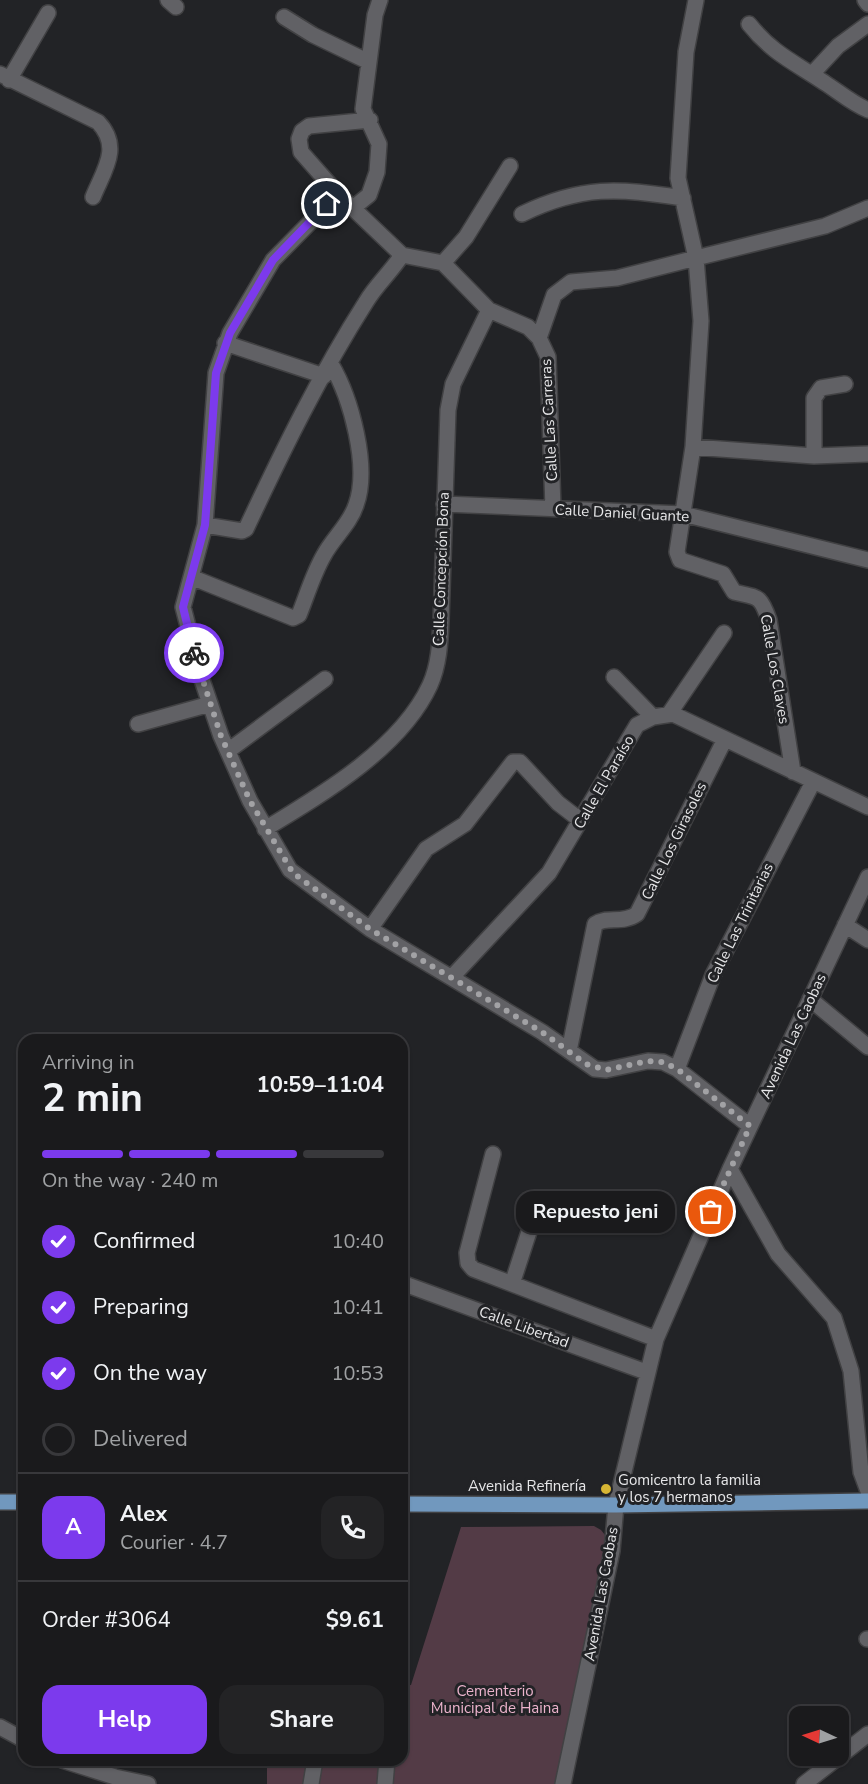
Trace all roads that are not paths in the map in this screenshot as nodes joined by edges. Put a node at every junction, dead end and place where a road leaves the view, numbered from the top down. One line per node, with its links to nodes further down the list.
1 (380, 0): 9 (street)
2 (696, 0): 17 (street)
3 (865, 0): 4 (street)
4 (868, 4)
5 (48, 13): 11 (street)
6 (284, 17): 9 (street)
7 (749, 24): 10 (street)
8 (868, 24): 10 (street)
9 (369, 62): 13 (street)
10 (812, 74): 12 (street)
11 (4, 77): 16 (street)
12 (868, 110)
13 (370, 120): 15 (street); 18 (street)
14 (510, 166): 23 (street)
15 (338, 194): 18 (street); 26 (street)
16 (93, 197)
17 (683, 198): 20 (street); 22 (street)
18 (353, 208): 21 (street)
19 (868, 208): 22 (street)
20 (522, 214)
21 (402, 255): 23 (street); 27 (street)
22 (696, 258): 25 (street); 29 (street)
23 (443, 263): 24 (street, Calle Las Carreras)
24 (489, 310): 25 (street, Calle Las Carreras); 32 (street, Calle Concepción Bona)
25 (539, 338): 33 (street, Calle Las Carreras)
26 (225, 344): 27 (street); 35 (street)
27 (328, 370): 35 (street); 37 (street)
28 (845, 384): 31 (street)
29 (693, 447): 31 (street); 34 (street)
30 (868, 454): 31 (street)
31 (814, 456)
32 (444, 504): 33 (street, Calle Daniel Guante); 51 (street, Calle Concepción Bona)
33 (553, 509): 34 (street, Calle Daniel Guante)
34 (683, 514): 36 (street, Calle Daniel Guante); 47 (street, Calle Los Claves)
35 (205, 525): 37 (street)
36 (868, 560)
37 (191, 577): 41 (street)
38 (724, 633): 42 (street)
39 (614, 677): 43 (street)
40 (325, 679): 46 (street)
41 (210, 704): 44 (street); 46 (street)
42 (669, 714): 43 (street, Calle El Paraíso); 45 (street)
43 (653, 717): 50 (street, Calle El Paraíso)
44 (138, 724)
45 (724, 741): 47 (street); 59 (street, Calle Los Girasoles)
46 (228, 751): 51 (street)
47 (793, 772): 48 (street)
48 (813, 782): 49 (street); 60 (street, Calle Las Trinitarias)
49 (868, 807)
50 (580, 820): 54 (street); 56 (street, Calle El Paraíso)
51 (266, 829): 54 (street)
52 (868, 877): 53 (street, Avenida Las Caobas)
53 (845, 925): 55 (street); 57 (street, Avenida Las Caobas)
54 (370, 929): 56 (street)
55 (868, 940)
56 (452, 977): 59 (street)
57 (810, 999): 58 (street); 61 (street, Avenida Las Caobas)
58 (868, 1047)
59 (569, 1051): 60 (street)
60 (677, 1069): 61 (street)
61 (750, 1126): 63 (street, Avenida Las Caobas)
62 (494, 1154): 65 (street)
63 (730, 1169): 67 (street, Avenida Las Caobas); 69 (street)
64 (540, 1198): 65 (street)
65 (512, 1284): 67 (street)
66 (408, 1285): 68 (street, Calle Libertad)
67 (656, 1339): 68 (street, Avenida Las Caobas)
68 (646, 1372): 74 (street, Avenida Las Caobas)
69 (868, 1491)
70 (868, 1501): 74 (main road, Avenida Refinería)
71 (0, 1502): 72 (main road)
72 (18, 1502)
73 (408, 1504): 74 (main road, Avenida Refinería)
74 (616, 1505): 85 (street, Avenida Las Caobas)
75 (0, 1726): 77 (street)
76 (868, 1734): 86 (street)
77 (18, 1736)
78 (78, 1766): 81 (street)
79 (314, 1766): 83 (street)
80 (386, 1766): 84 (street)
81 (115, 1781): 82 (street)
82 (148, 1784)
83 (311, 1784)
84 (385, 1784)
85 (563, 1784)
86 (804, 1784)

